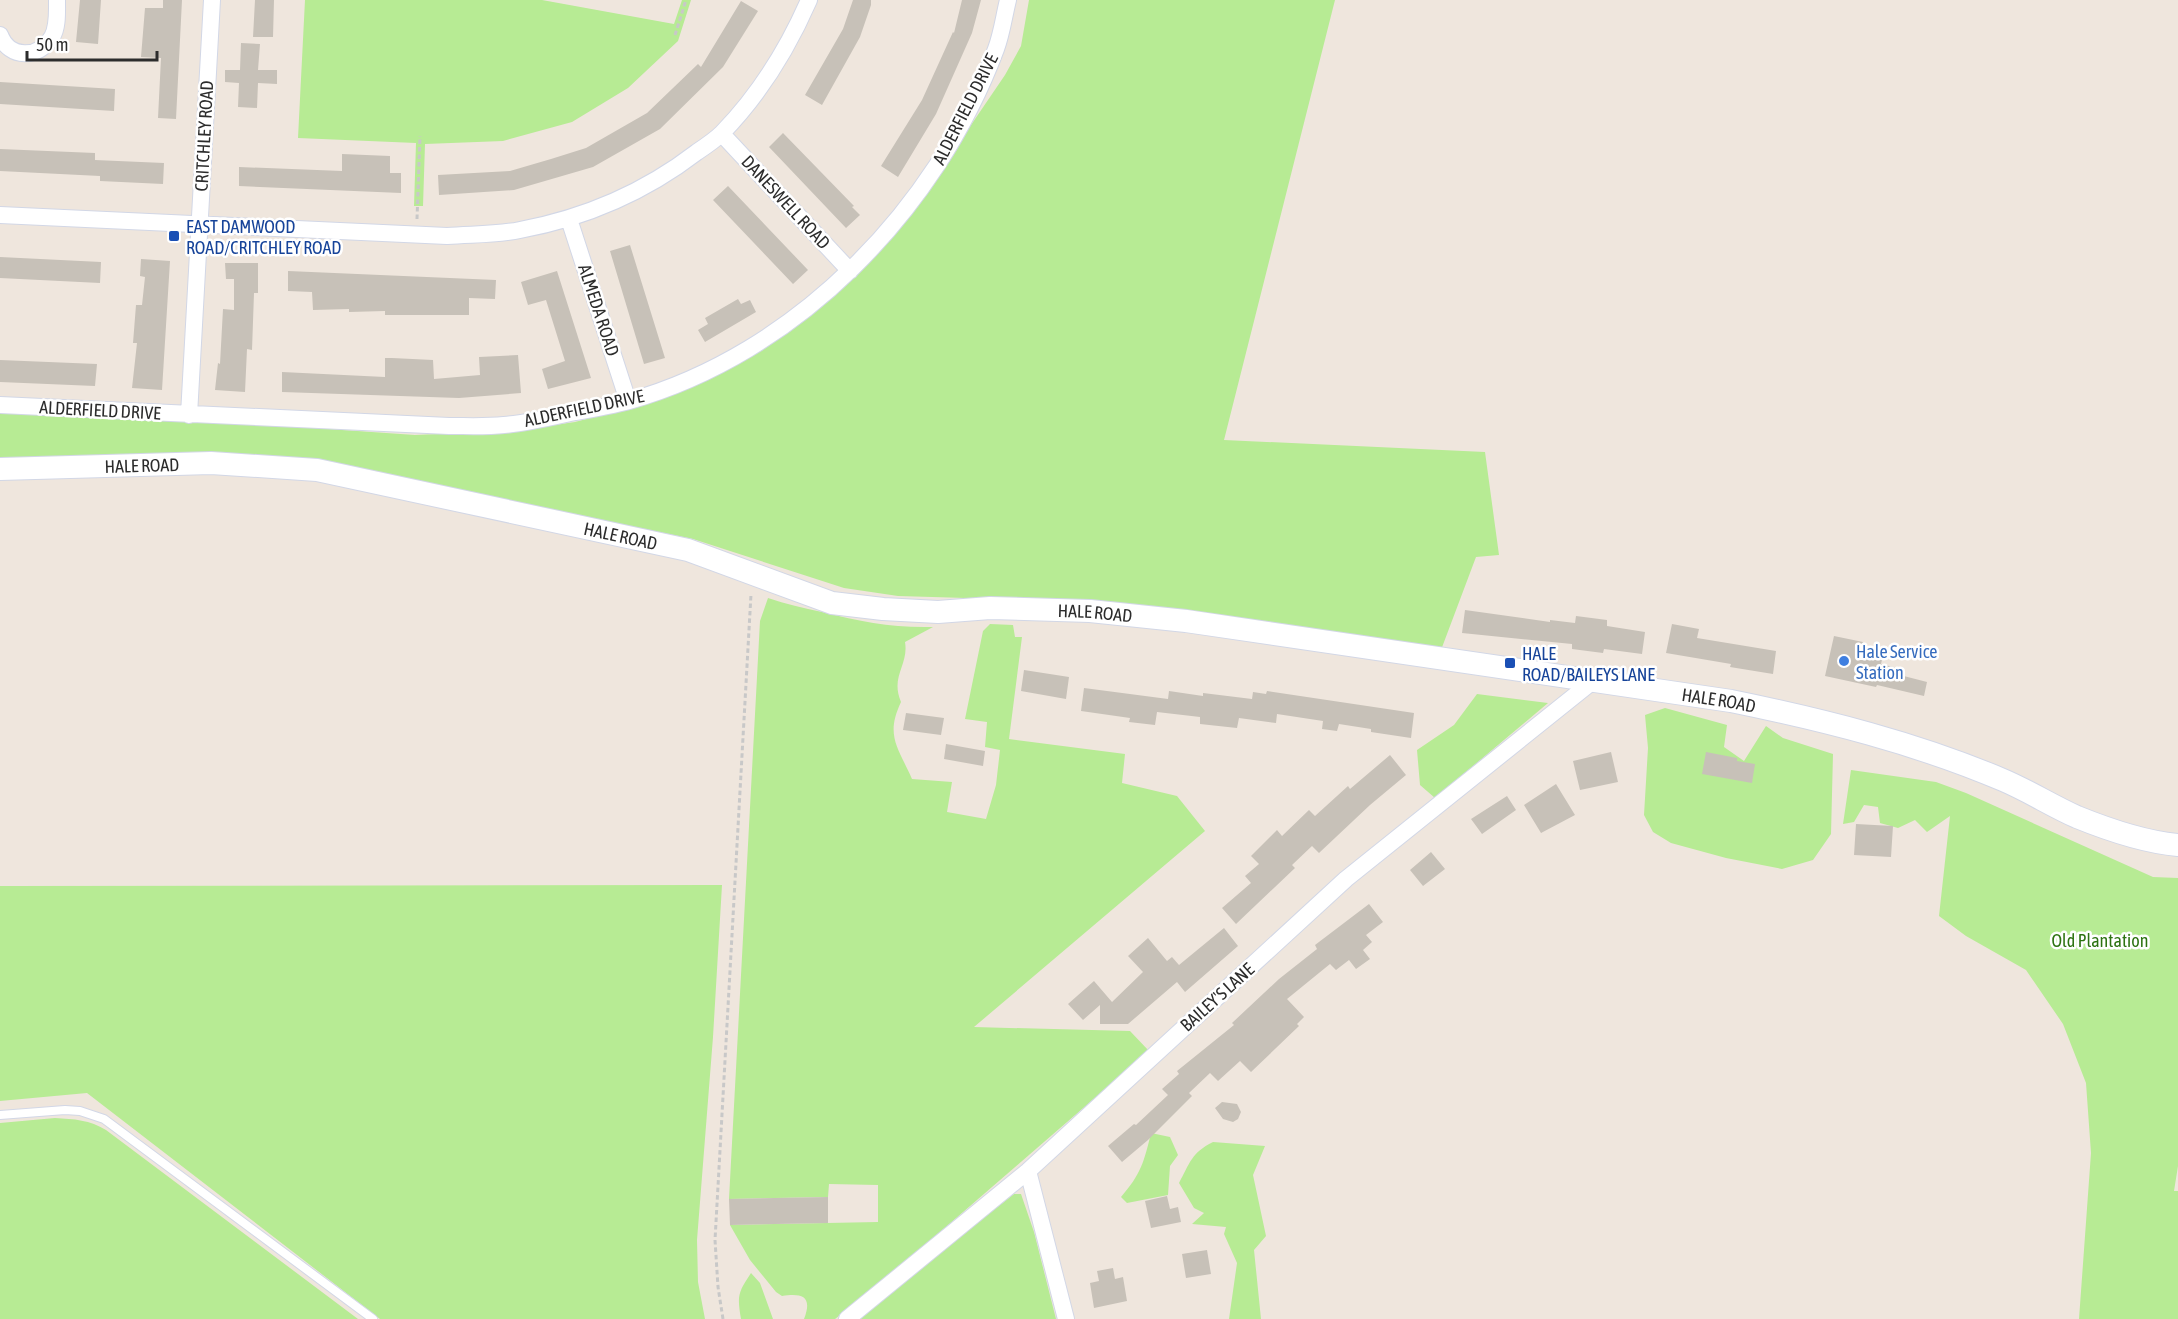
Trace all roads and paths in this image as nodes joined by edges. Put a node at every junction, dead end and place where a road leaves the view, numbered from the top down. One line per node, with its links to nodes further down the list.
1 (57, 0): 6 (street)
2 (212, 0): 12 (street, CRITCHLEY ROAD)
3 (686, 0): 7 (path)
4 (809, 0): 8 (street)
5 (1008, 0): 14 (street, ALDERFIELD DRIVE)
6 (0, 35)
7 (675, 35)
8 (722, 134): 11 (street); 14 (street, DANESWELL ROAD)
9 (420, 136): 13 (path)
10 (0, 215): 12 (street)
11 (569, 219): 13 (street); 15 (street, ALMEDA ROAD)
12 (200, 226): 13 (street); 17 (street, CRITCHLEY ROAD)
13 (416, 235)
14 (850, 271): 15 (street, ALDERFIELD DRIVE)
15 (628, 401): 17 (street, ALDERFIELD DRIVE)
16 (0, 405): 17 (street, ALDERFIELD DRIVE)
17 (189, 415)
18 (0, 469): 19 (street, HALE ROAD)
19 (752, 574): 20 (street, HALE ROAD); 25 (path)
20 (1593, 681): 21 (street, HALE ROAD); 23 (street, BAILEY'S LANE)
21 (2178, 845)
22 (0, 1115): 24 (lane)
23 (1028, 1171): 26 (street, BAILEY'S LANE); 27 (street)
24 (373, 1319)
25 (723, 1319)
26 (847, 1319)
27 (1066, 1319)

